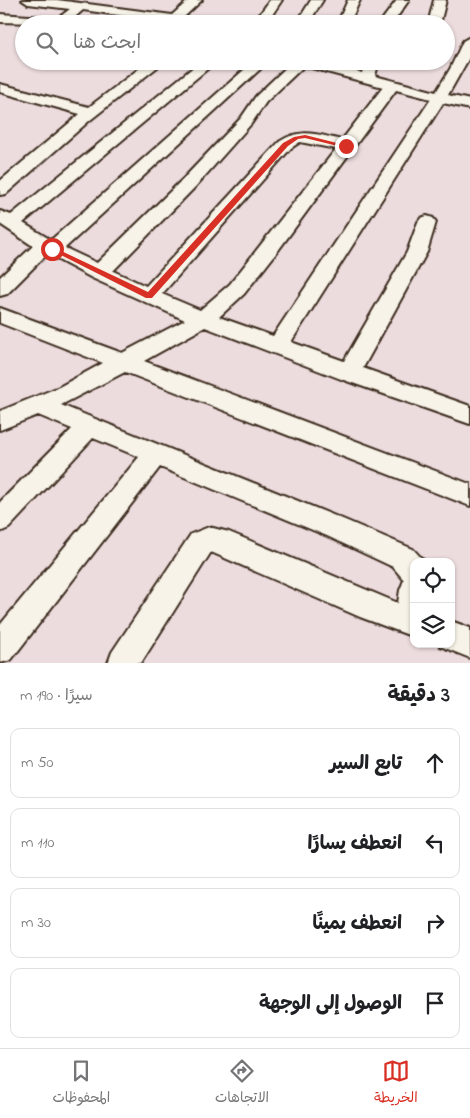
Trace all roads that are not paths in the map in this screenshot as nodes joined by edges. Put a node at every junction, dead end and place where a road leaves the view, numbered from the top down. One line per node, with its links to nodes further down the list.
1 (28, 0): 8 (street)
2 (196, 0): 11 (street)
3 (276, 0): 12 (street)
4 (317, 0): 13 (street)
5 (354, 0): 14 (street)
6 (403, 0): 15 (street)
7 (440, 0): 16 (street)
8 (81, 6): 9 (street); 10 (street)
9 (70, 15)
10 (151, 15)
11 (178, 15)
12 (266, 15)
13 (308, 15)
14 (347, 15)
15 (392, 15)
16 (436, 15)
17 (0, 18): 18 (street)
18 (15, 19)
19 (470, 41): 29 (street)
20 (146, 70): 31 (street)
21 (198, 70): 34 (street)
22 (252, 70): 36 (street)
23 (292, 70): 37 (street)
24 (341, 70): 26 (street)
25 (370, 70): 26 (street)
26 (367, 79): 27 (street)
27 (392, 86): 29 (street); 32 (street)
28 (0, 88): 31 (street)
29 (439, 98): 30 (street); 42 (street)
30 (470, 105)
31 (91, 112): 33 (street)
32 (346, 146): 39 (street); 41 (street)
33 (0, 190)
34 (6, 220): 36 (street)
35 (427, 222): 44 (street)
36 (48, 247): 37 (street); 38 (street)
37 (99, 273): 39 (street)
38 (0, 289)
39 (149, 296): 41 (street)
40 (0, 315): 43 (street)
41 (203, 319): 42 (street); 43 (street)
42 (278, 346): 44 (street)
43 (124, 362): 45 (street); 50 (street)
44 (349, 373): 46 (street)
45 (37, 405): 47 (street); 48 (street)
46 (470, 415)
47 (0, 421)
48 (90, 427): 49 (street); 51 (street)
49 (156, 454): 52 (street); 56 (street)
50 (470, 495)
51 (0, 520)
52 (410, 564)
53 (410, 622): 57 (street)
54 (455, 637): 55 (street)
55 (470, 643)
56 (0, 650)
57 (123, 663)

